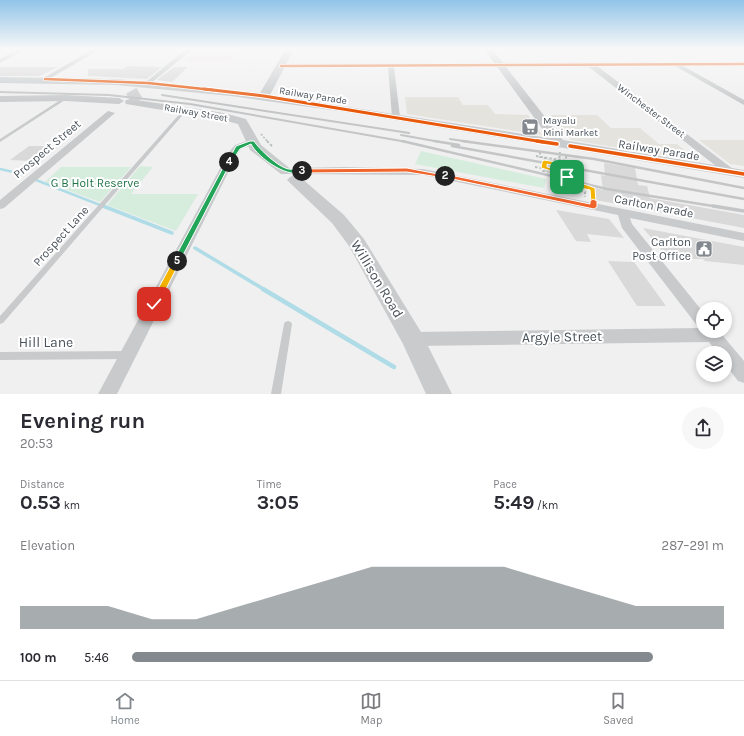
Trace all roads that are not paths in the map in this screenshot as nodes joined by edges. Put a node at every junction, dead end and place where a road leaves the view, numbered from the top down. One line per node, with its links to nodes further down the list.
1 (66, 67): 8 (street)
2 (169, 67): 10 (street)
3 (280, 67): 11 (main road)
4 (391, 67): 18 (street)
5 (502, 67): 21 (main road)
6 (594, 67): 22 (street, Winchester Street)
7 (682, 67): 14 (street)
8 (45, 79): 9 (main road, Railway Parade); 10 (main road, Railway Parade)
9 (0, 80)
10 (146, 88): 11 (main road, Railway Parade)
11 (264, 96): 18 (main road, Railway Parade)
12 (66, 98): 13 (main road, Railway Street); 16 (main road, Railway Street); 19 (lane)
13 (0, 99)
14 (740, 99): 15 (street)
15 (744, 103)
16 (185, 110): 20 (main road, Railway Street); 29 (lane, Prospect Lane)
17 (111, 113): 25 (street, Prospect Street)
18 (396, 117): 21 (main road, Railway Parade)
19 (0, 141)
20 (252, 142): 23 (main road, Railway Street); 34 (street)
21 (558, 148): 22 (main road, Railway Parade)
22 (729, 172): 24 (main road, Railway Parade)
23 (293, 174): 26 (street, Carlton Parade); 33 (main road, Willison Road)
24 (744, 174)
25 (0, 206)
26 (623, 213): 27 (street, Carlton Parade); 28 (street)
27 (744, 237)
28 (696, 314)
29 (0, 321)
30 (288, 324): 38 (lane)
31 (696, 329): 33 (street, Argyle Street)
32 (715, 338): 36 (street)
33 (413, 339): 39 (main road, Willison Road)
34 (127, 355): 35 (lane, Hill Lane); 37 (street)
35 (0, 356)
36 (744, 375)
37 (107, 394)
38 (276, 394)
39 (439, 394)

